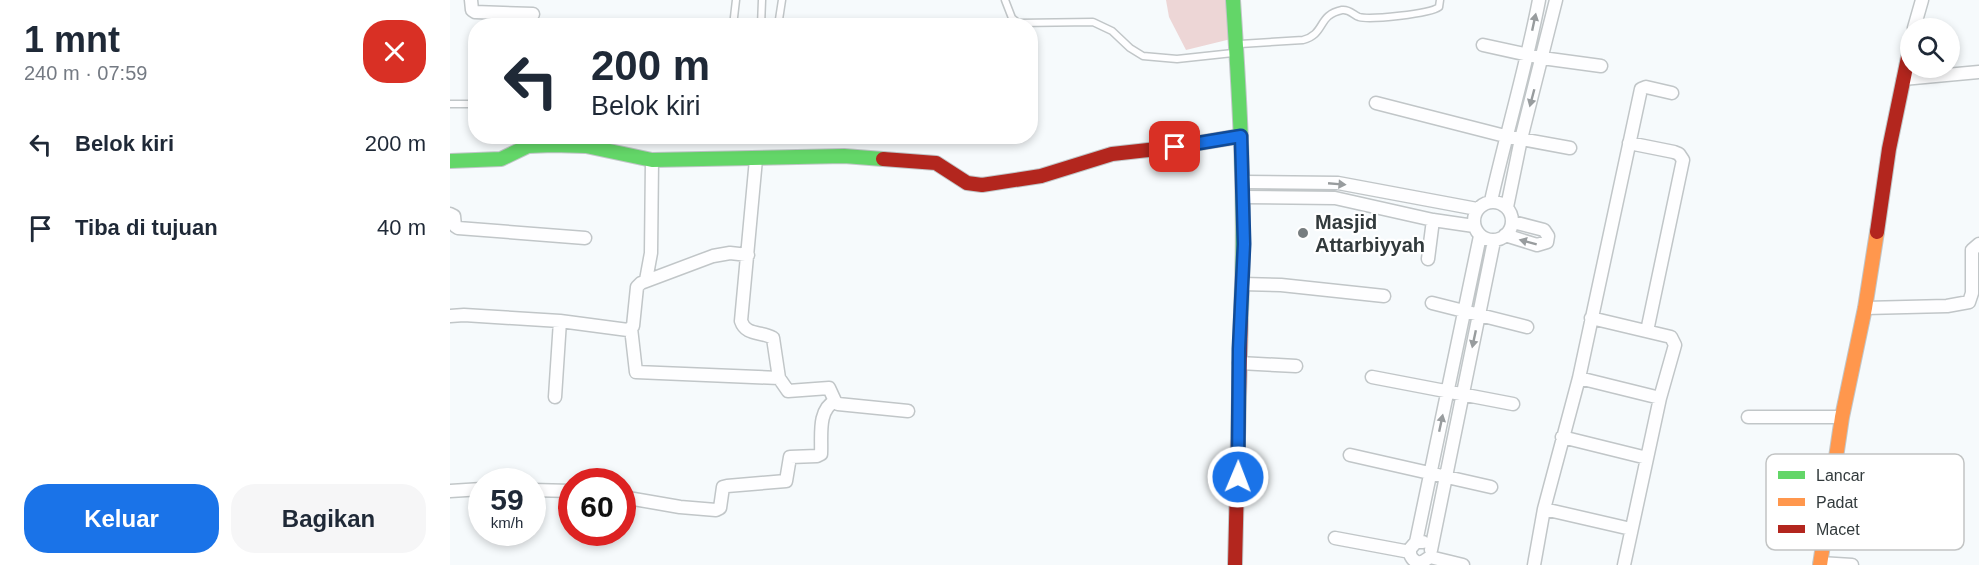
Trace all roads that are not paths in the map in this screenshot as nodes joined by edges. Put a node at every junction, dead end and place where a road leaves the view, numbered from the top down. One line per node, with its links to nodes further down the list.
1 (471, 0): 11 (street)
2 (736, 0): 12 (lane)
3 (762, 0): 13 (lane)
4 (782, 0): 14 (lane)
5 (1005, 0): 15 (lane)
6 (1233, 0): 19 (street)
7 (1440, 0): 19 (lane)
8 (1539, 0): 20 (street, one-way to 8)
9 (1556, 0): 21 (street)
10 (1922, 0): 16 (street)
11 (532, 14)
12 (734, 18)
13 (761, 18)
14 (779, 18)
15 (1012, 18)
16 (1917, 18)
17 (1038, 23): 19 (lane)
18 (1483, 45): 20 (street)
19 (1237, 49): 32 (street)
20 (1527, 55): 21 (street); 30 (street)
21 (1542, 58): 22 (street); 31 (street, one-way to 31)
22 (1601, 66)
23 (1979, 72): 24 (street)
24 (1960, 74)
25 (1903, 78): 60 (street)
26 (1672, 93): 33 (street)
27 (1376, 103): 30 (street)
28 (450, 104): 29 (lane)
29 (468, 104)
30 (1507, 131): 31 (street); 41 (street)
31 (1522, 135): 34 (street); 42 (street)
32 (1241, 136): 35 (street); 38 (street)
33 (1629, 143): 62 (street); 66 (street)
34 (1570, 148)
35 (756, 159): 36 (street); 52 (street)
36 (652, 160): 37 (street); 54 (street)
37 (450, 161)
38 (1243, 182): 39 (street, one-way to 39); 40 (street)
39 (1398, 194): 43 (street); 44 (street)
40 (1243, 197): 44 (street); 55 (street)
41 (1491, 201): 42 (street); 43 (street)
42 (1507, 207): 47 (street)
43 (1477, 209): 48 (street)
44 (1396, 211): 46 (street)
45 (450, 214): 49 (street)
46 (1434, 220): 48 (street); 53 (street)
47 (1513, 222): 50 (street); 50 (street, one-way to 50)
48 (1477, 231): 50 (street); 58 (street)
49 (585, 238)
50 (1500, 238): 59 (street)
51 (1979, 244): 60 (street)
52 (748, 255): 54 (street); 69 (street)
53 (1428, 259)
54 (646, 280): 65 (street)
55 (1242, 284): 56 (street); 67 (street)
56 (1384, 296)
57 (1432, 303): 58 (street)
58 (1466, 305): 59 (street); 71 (street)
59 (1480, 308): 64 (street); 73 (street, one-way to 73)
60 (1865, 308): 82 (street)
61 (450, 316): 63 (street)
62 (1591, 318): 66 (street); 72 (street)
63 (560, 321): 65 (street); 76 (street)
64 (1527, 327)
65 (631, 328): 69 (street)
66 (1647, 331): 77 (street)
67 (1239, 363): 68 (street); 100 (street)
68 (1296, 366)
69 (779, 378): 78 (street)
70 (1372, 378): 74 (street)
71 (1451, 378): 73 (street); 74 (street)
72 (1579, 378): 77 (street); 83 (street)
73 (1465, 382): 75 (street)
74 (1448, 392): 75 (street); 87 (street, one-way to 74)
75 (1462, 395): 79 (street); 88 (street)
76 (555, 397)
77 (1660, 398): 86 (street)
78 (834, 401): 80 (street); 93 (street)
79 (1513, 404)
80 (908, 411)
81 (1748, 417): 82 (street)
82 (1842, 417): 84 (street)
83 (1562, 438): 86 (street); 94 (street)
84 (1836, 454)
85 (1350, 455): 89 (street)
86 (1647, 458): 95 (street)
87 (1434, 460): 88 (street); 89 (street)
88 (1447, 470): 89 (street); 90 (street); 98 (street)
89 (1431, 473): 97 (street)
90 (1491, 487)
91 (468, 490): 92 (street)
92 (450, 491)
93 (636, 499)
94 (1545, 509): 95 (street); 102 (street)
95 (1631, 529): 103 (street)
96 (1335, 538): 97 (street)
97 (1413, 547): 98 (street); 98 (street)
98 (1430, 554): 101 (street)
99 (1820, 564): 104 (street)
100 (1235, 565)
101 (1462, 565)
102 (1534, 565)
103 (1624, 565)
104 (1852, 565)

